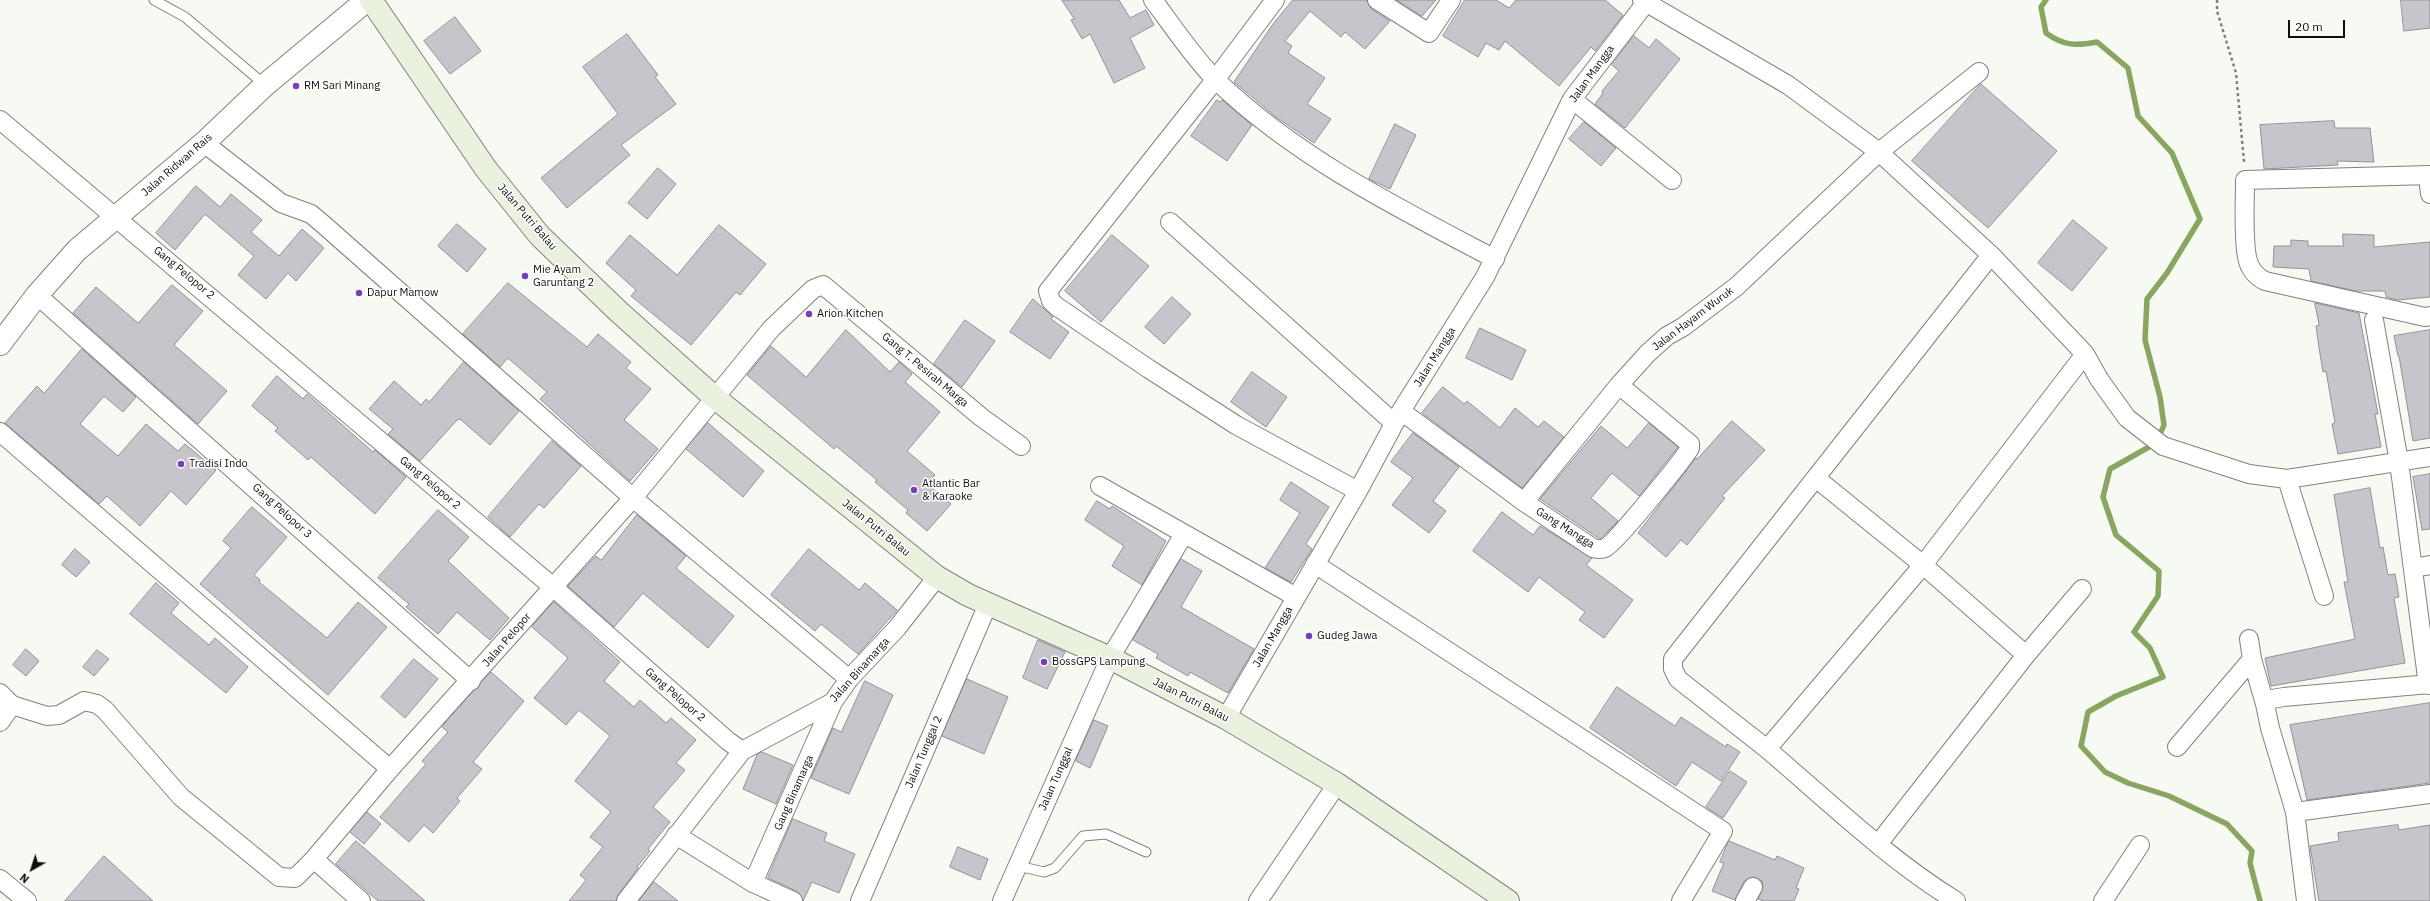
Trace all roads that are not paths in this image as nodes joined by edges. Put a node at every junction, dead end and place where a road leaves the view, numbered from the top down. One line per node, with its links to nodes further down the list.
1 (154, 0): 11 (lane)
2 (367, 0): 11 (street, Jalan Ridwan Rais)
3 (371, 0): 29 (main road, Jalan Putri Balau)
4 (1152, 0): 10 (street)
5 (1275, 0): 10 (street)
6 (1377, 0): 7 (street)
7 (1451, 0)
8 (1646, 1): 12 (street, Jalan Mangga); 15 (street)
9 (1979, 72): 15 (street, Jalan Hayam Wuruk)
10 (1216, 80): 22 (street); 38 (street)
11 (265, 85): 14 (street, Jalan Ridwan Rais)
12 (1572, 99): 17 (street); 22 (street, Jalan Mangga)
13 (0, 120): 19 (street, Gang Pelopor 2)
14 (204, 143): 19 (street, Jalan Ridwan Rais); 39 (street)
15 (1879, 152): 21 (street); 28 (street, Jalan Hayam Wuruk)
16 (2429, 176): 18 (street); 24 (street)
17 (1672, 180)
18 (2430, 194)
19 (117, 216): 23 (street, Jalan Ridwan Rais); 46 (street, Gang Pelopor 2)
20 (1170, 222): 30 (street, Gang Mangga)
21 (1991, 255): 27 (street); 35 (street)
22 (1495, 259): 30 (street, Jalan Mangga)
23 (37, 295): 26 (street, Jalan Ridwan Rais); 56 (street, Gang Pelopor 3)
24 (2430, 316)
25 (2374, 320): 34 (street)
26 (2, 336)
27 (2085, 354): 36 (street); 43 (street)
28 (1619, 385): 40 (street, Jalan Hayam Wuruk); 40 (street, Gang Mangga)
29 (714, 397): 32 (street, Gang T. Pesirah Marga); 39 (street, Jalan Pelopor); 45 (main road, Jalan Putri Balau)
30 (1397, 417): 38 (street, Jalan Mangga); 40 (street, Gang Mangga)
31 (0, 432): 66 (street)
32 (1021, 446)
33 (2430, 457): 34 (street)
34 (2399, 462): 36 (street); 44 (street)
35 (1817, 479): 43 (street); 64 (street)
36 (2287, 479): 48 (street)
37 (1100, 486): 41 (street)
38 (1358, 490): 42 (street, Jalan Mangga)
39 (632, 498): 46 (street, Jalan Pelopor); 55 (street)
40 (1524, 502)
41 (1184, 534): 49 (street); 53 (street, Jalan Tunggal)
42 (1315, 564): 49 (street, Jalan Mangga); 86 (street)
43 (1923, 565): 52 (street); 64 (street)
44 (2422, 567): 57 (street)
45 (937, 578): 50 (main road, Jalan Putri Balau); 55 (street, Jalan Binamarga)
46 (553, 587): 56 (street, Jalan Pelopor); 65 (street, Gang Pelopor 2)
47 (2082, 590): 52 (street)
48 (2324, 596)
49 (1296, 597): 61 (street, Jalan Mangga)
50 (988, 604): 53 (main road, Jalan Putri Balau); 82 (street, Jalan Tunggal 2)
51 (2249, 640): 54 (street)
52 (2026, 655): 71 (street)
53 (1110, 658): 61 (main road, Jalan Putri Balau); 75 (street, Jalan Tunggal)
54 (2252, 659): 60 (street); 63 (street)
55 (849, 679): 59 (street, Jalan Binamarga)
56 (471, 681): 66 (street, Jalan Pelopor)
57 (2429, 685): 60 (street)
58 (6, 699): 62 (street); 74 (street, Jalan Pelopor)
59 (833, 702): 65 (street, Jalan Binamarga); 77 (street, Gang Binamarga)
60 (2266, 704): 69 (street)
61 (1226, 718): 67 (main road, Jalan Putri Balau)
62 (0, 722)
63 (2178, 747)
64 (1767, 749): 71 (street)
65 (742, 751): 70 (street)
66 (390, 769): 74 (street, Jalan Pelopor)
67 (1337, 784): 84 (street); 85 (main road, Jalan Putri Balau)
68 (2430, 794): 69 (street)
69 (2295, 812): 89 (street)
70 (676, 835): 77 (street); 80 (street)
71 (1878, 844): 87 (street)
72 (2140, 845): 88 (street)
73 (1146, 852): 75 (lane)
74 (314, 859): 79 (street)
75 (1018, 866): 83 (street, Jalan Tunggal)
76 (0, 879): 78 (street)
77 (753, 883): 81 (street)
78 (27, 901)
79 (361, 901)
80 (626, 901)
81 (793, 901)
82 (860, 901)
83 (1002, 901)
84 (1258, 901)
85 (1508, 901)
86 (1682, 901)
87 (1956, 901)
88 (2103, 901)
89 (2306, 901)

